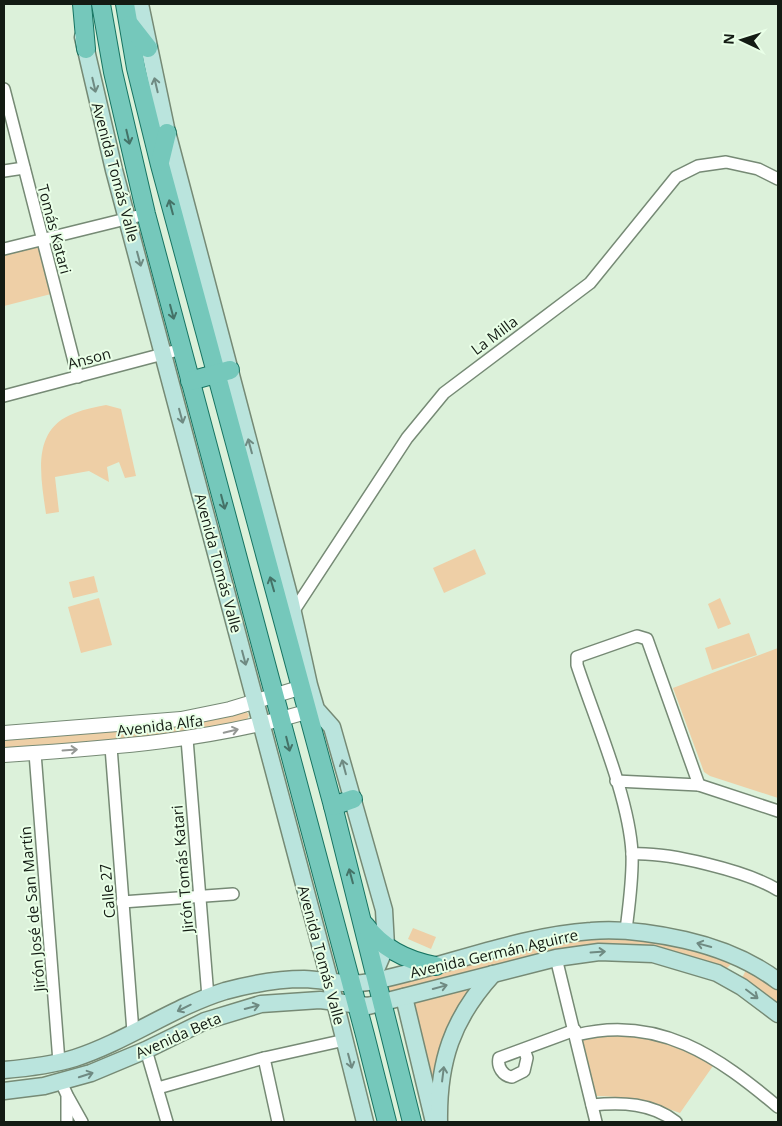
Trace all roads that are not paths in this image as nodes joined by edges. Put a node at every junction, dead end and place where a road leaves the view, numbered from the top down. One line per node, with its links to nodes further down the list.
1 (74, 4): 8 (main road, Avenida Tomás Valle)
2 (82, 4): 8 (main road)
3 (101, 4): 15 (main road, Avenida Tomás Valle, one-way to 15)
4 (125, 4): 6 (main road)
5 (140, 4): 7 (main road)
6 (128, 22): 7 (main road); 11 (main road)
7 (148, 48): 10 (main road, one-way to 7)
8 (86, 49): 16 (main road, Avenida Tomás Valle, one-way to 16)
9 (4, 91): 12 (street, Tomás Katari)
10 (167, 133): 11 (main road); 21 (main road)
11 (160, 164): 21 (main road, one-way to 11)
12 (24, 168): 13 (street); 17 (street, Tomás Katari)
13 (4, 171)
14 (778, 179): 27 (street, La Milla)
15 (146, 214): 16 (street); 19 (main road, Avenida Tomás Valle, one-way to 19)
16 (128, 218): 17 (street); 20 (main road, Avenida Tomás Valle, one-way to 20)
17 (42, 240): 18 (street); 22 (street, Tomás Katari)
18 (4, 249)
19 (182, 349): 20 (street, Anson); 23 (main road, Avenida Tomás Valle)
20 (164, 354): 22 (street, Anson); 30 (main road, Avenida Tomás Valle, one-way to 30)
21 (222, 372): 23 (main road); 25 (main road); 27 (main road, one-way to 21)
22 (78, 377): 24 (street, Anson)
23 (190, 380): 26 (main road, Avenida Tomás Valle)
24 (4, 396)
25 (238, 459): 26 (main road); 27 (main road, one-way to 25)
26 (213, 465): 29 (main road, Avenida Tomás Valle, one-way to 29)
27 (287, 614): 28 (main road)
28 (304, 686): 29 (street, Avenida Alfa); 31 (main road)
29 (275, 695): 30 (street, Avenida Alfa); 32 (main road, Avenida Tomás Valle)
30 (255, 701): 33 (main road, Avenida Tomás Valle); 34 (street, Avenida Alfa)
31 (311, 711): 32 (street, Avenida Alfa); 41 (main road, one-way to 31); 42 (main road)
32 (282, 719): 33 (street, Avenida Alfa); 60 (main road, Avenida Tomás Valle, one-way to 60)
33 (261, 725): 35 (street, Avenida Alfa, one-way to 33); 59 (main road, Avenida Tomás Valle)
34 (4, 733)
35 (187, 739): 36 (street, Avenida Alfa); 47 (street, Jirón Tomás Katari)
36 (110, 747): 37 (street, Avenida Alfa, one-way to 36); 48 (street, Calle 27)
37 (34, 753): 38 (street, Avenida Alfa); 73 (street, Jirón José de San Martín)
38 (4, 755)
39 (616, 781): 40 (street); 40 (street); 44 (street)
40 (699, 785): 43 (street)
41 (353, 799): 42 (main road); 51 (main road)
42 (333, 806): 49 (main road, one-way to 42)
43 (778, 811)
44 (632, 854): 45 (street); 50 (street)
45 (778, 890)
46 (233, 894): 47 (street)
47 (199, 896): 48 (street); 61 (street, Jirón Tomás Katari)
48 (122, 902): 67 (street, Calle 27)
49 (364, 923): 51 (main road); 56 (main road)
50 (626, 930): 53 (main road, Avenida Germán Aguirre, one-way to 50); 54 (main road, Avenida Germán Aguirre)
51 (386, 946): 54 (main road); 56 (main road)
52 (556, 958): 55 (main road, Avenida Germán Aguirre); 57 (main road, Avenida Germán Aguirre, one-way to 57); 68 (street)
53 (742, 958): 57 (main road); 58 (main road, Avenida Germán Aguirre)
54 (436, 966): 56 (main road, Avenida Germán Aguirre)
55 (493, 974): 62 (main road, Avenida Germán Aguirre, one-way to 55); 88 (main road, one-way to 55)
56 (376, 976): 60 (main road, Avenida Germán Aguirre); 64 (main road)
57 (730, 980): 66 (main road, Avenida Germán Aguirre, one-way to 66)
58 (778, 981)
59 (330, 982): 60 (main road, Avenida Beta); 61 (main road, Avenida Beta); 63 (main road, Avenida Tomás Valle)
60 (351, 985): 65 (main road, Avenida Tomás Valle)
61 (208, 997): 67 (main road, Avenida Beta, one-way to 67)
62 (404, 997): 64 (main road, Avenida Germán Aguirre); 87 (main road)
63 (334, 1000): 65 (main road, Avenida Beta); 69 (main road, Avenida Tomás Valle); 71 (main road, Avenida Beta, one-way to 63)
64 (382, 1003): 65 (main road, Avenida Germán Aguirre); 86 (main road)
65 (356, 1006): 85 (main road, Avenida Tomás Valle)
66 (778, 1014)
67 (133, 1032): 73 (main road, Avenida Beta)
68 (576, 1032): 70 (street); 78 (street); 79 (street)
69 (345, 1040): 72 (street); 84 (main road, Avenida Tomás Valle, one-way to 84)
70 (524, 1049)
71 (146, 1050): 75 (street); 76 (main road, Avenida Beta, one-way to 71)
72 (264, 1058): 75 (street); 83 (street)
73 (59, 1062): 74 (main road, Avenida Beta)
74 (4, 1070)
75 (158, 1088): 82 (street)
76 (64, 1089): 77 (main road, Avenida Beta); 80 (street); 81 (street)
77 (4, 1091)
78 (592, 1105): 89 (street); 90 (street)
79 (778, 1107)
80 (67, 1122)
81 (82, 1122)
82 (167, 1122)
83 (278, 1122)
84 (365, 1122)
85 (387, 1122)
86 (412, 1122)
87 (434, 1122)
88 (439, 1122)
89 (596, 1122)
90 (676, 1122)

